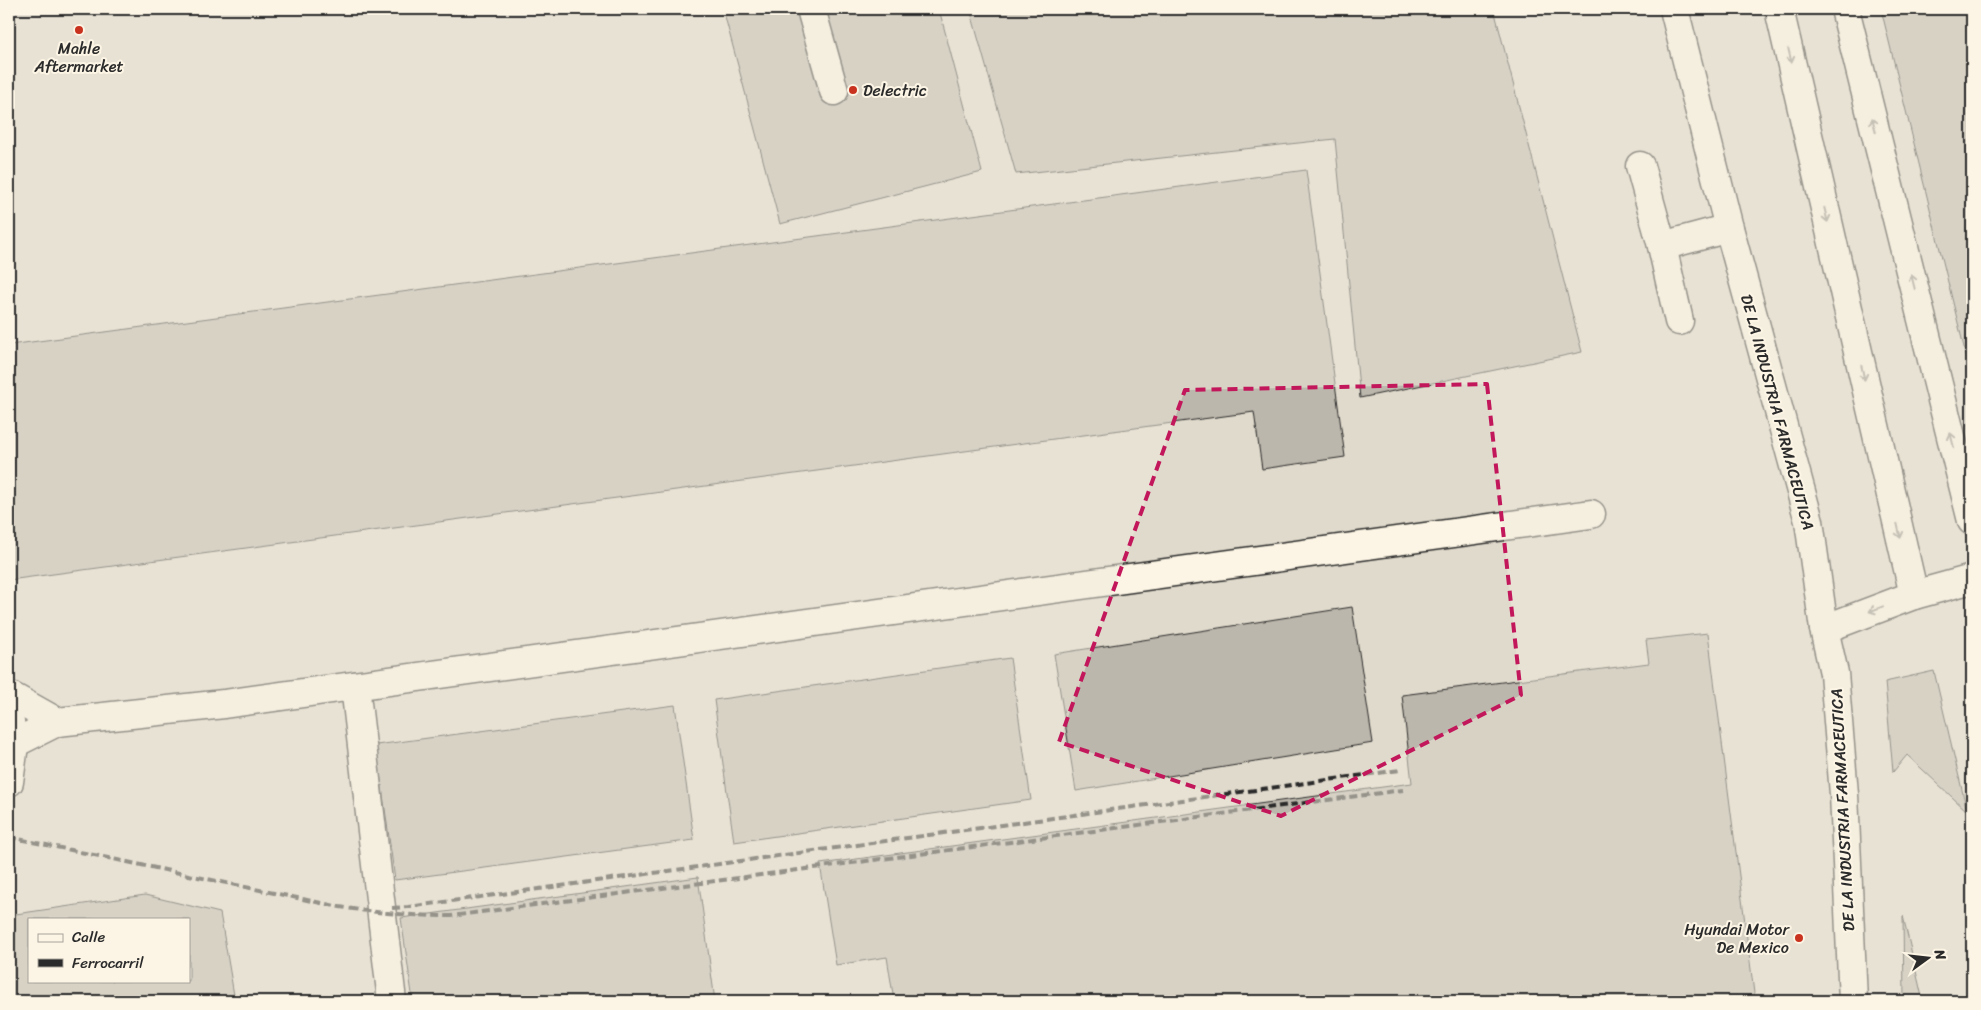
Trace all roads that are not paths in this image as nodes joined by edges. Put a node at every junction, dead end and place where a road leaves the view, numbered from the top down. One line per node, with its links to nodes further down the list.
1 (811, 9): 5 (main road)
2 (1674, 9): 7 (main road, DE LA INDUSTRIA FARMACEUTICA)
3 (1779, 9): 13 (main road, one-way to 13)
4 (1845, 9): 11 (main road, one-way to 4)
5 (834, 91)
6 (1640, 166): 8 (main road)
7 (1729, 228): 8 (main road); 14 (main road, DE LA INDUSTRIA FARMACEUTICA)
8 (1662, 246): 9 (main road)
9 (1679, 321)
10 (1591, 514): 15 (main road)
11 (1972, 521)
12 (1972, 579): 13 (main road)
13 (1914, 595): 14 (main road, one-way to 14)
14 (1824, 630): 22 (main road, DE LA INDUSTRIA FARMACEUTICA)
15 (355, 686): 18 (main road); 21 (main road)
16 (9, 695): 18 (main road)
17 (9, 717): 19 (main road)
18 (57, 722): 19 (main road)
19 (11, 745): 20 (main road)
20 (9, 782)
21 (392, 1001)
22 (1852, 1001)

